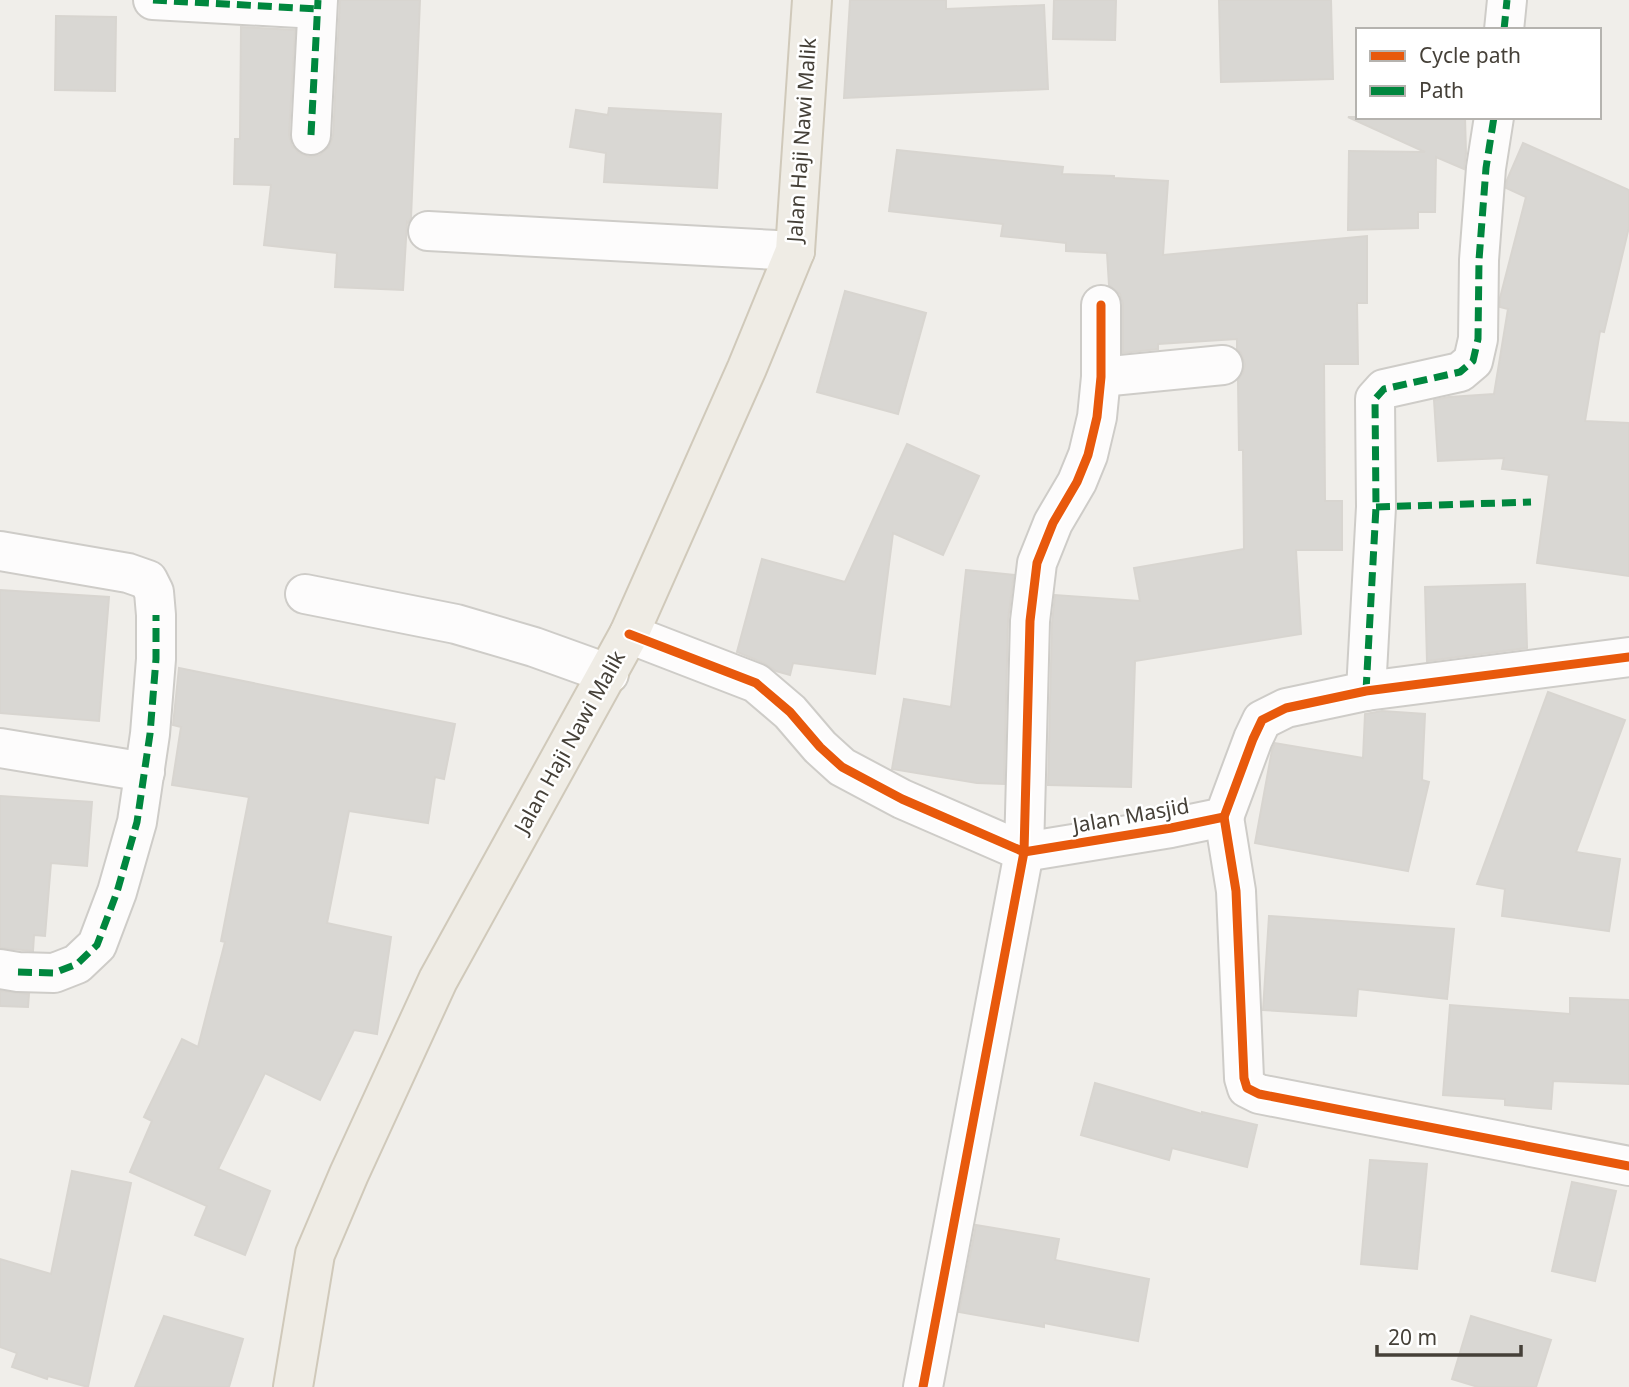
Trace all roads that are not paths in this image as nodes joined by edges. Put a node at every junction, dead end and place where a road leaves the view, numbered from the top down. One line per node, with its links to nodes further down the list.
1 (153, 0): 4 (street)
2 (812, 0): 9 (main road, Jalan Haji Nawi Malik)
3 (1507, 0): 5 (street)
4 (318, 5): 7 (street)
5 (1504, 28)
6 (1494, 119): 18 (street)
7 (311, 135)
8 (428, 231): 9 (street)
9 (795, 251): 15 (main road, Jalan Haji Nawi Malik)
10 (1101, 305): 12 (street)
11 (1223, 365): 12 (street)
12 (1101, 377): 22 (street)
13 (0, 551): 20 (street)
14 (305, 594): 17 (street)
15 (629, 634): 17 (main road, Jalan Haji Nawi Malik); 22 (street)
16 (1629, 657): 18 (street)
17 (609, 674): 25 (main road, Jalan Haji Nawi Malik)
18 (1366, 691): 21 (street)
19 (0, 748): 20 (street)
20 (145, 772): 23 (street)
21 (1224, 817): 22 (street, Jalan Masjid); 24 (street)
22 (1024, 852): 26 (street)
23 (9, 970)
24 (1629, 1166)
25 (293, 1387)
26 (923, 1387)

